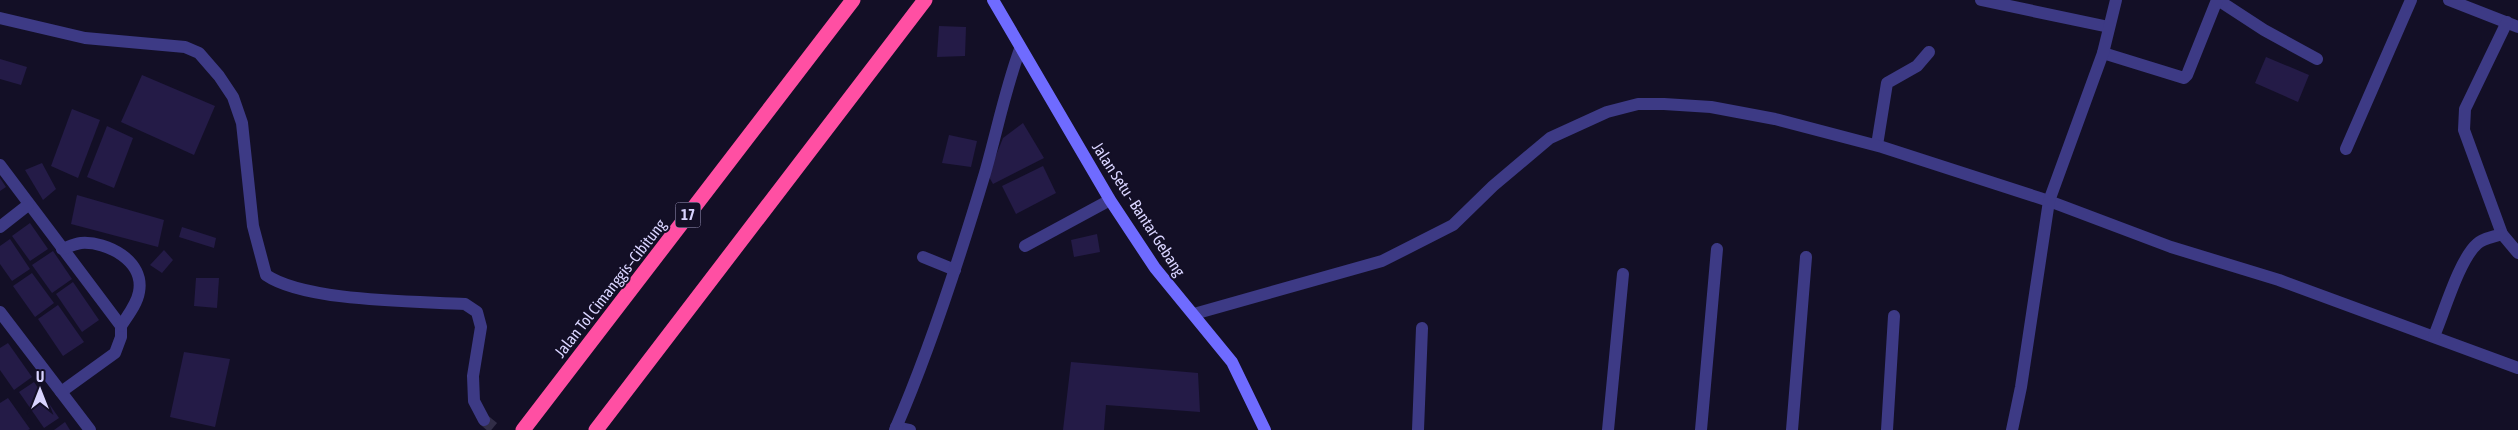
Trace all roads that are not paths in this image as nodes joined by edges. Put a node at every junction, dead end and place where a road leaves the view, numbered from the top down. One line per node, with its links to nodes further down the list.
1 (853, 0): 44 (highway, Jalan Tol Cimanggis–Cibitung / 17)
2 (926, 0): 45 (highway)
3 (993, 0): 13 (main road, Jalan Setu - Bantar Gebang)
4 (1981, 0): 12 (street)
5 (2116, 0): 12 (street)
6 (2218, 0): 15 (street); 16 (street)
7 (2411, 0): 18 (street)
8 (2449, 0): 9 (street)
9 (2478, 5): 11 (street)
10 (0, 18): 41 (street)
11 (2512, 24): 24 (street)
12 (2109, 27): 15 (street)
13 (1020, 49): 20 (main road, Jalan Setu - Bantar Gebang); 31 (street)
14 (1929, 52): 17 (street)
15 (2103, 53): 21 (street)
16 (2317, 60)
17 (1877, 145): 21 (street); 34 (street)
18 (2346, 149)
19 (0, 165): 22 (street)
20 (1110, 200): 25 (street); 34 (main road, Jalan Setu - Bantar Gebang)
21 (2050, 201): 38 (street); 53 (street)
22 (28, 206): 23 (street); 26 (street)
23 (0, 227)
24 (2502, 234): 28 (street); 38 (street)
25 (1025, 246)
26 (62, 249): 36 (street); 36 (street)
27 (1717, 249): 50 (street)
28 (2518, 253)
29 (922, 257): 31 (street)
30 (1806, 257): 51 (street)
31 (955, 270): 42 (street)
32 (1622, 274): 49 (street)
33 (0, 312): 40 (street)
34 (1194, 314): 47 (main road, Jalan Setu - Bantar Gebang)
35 (1894, 316): 52 (street)
36 (121, 326): 40 (street)
37 (1422, 328): 48 (street)
38 (2434, 336): 39 (street)
39 (2518, 368)
40 (61, 392): 43 (street)
41 (484, 420)
42 (895, 429): 46 (street)
43 (90, 430)
44 (523, 430)
45 (596, 430)
46 (910, 430)
47 (1265, 430)
48 (1418, 430)
49 (1608, 430)
50 (1701, 430)
51 (1792, 430)
52 (1887, 430)
53 (2012, 430)

